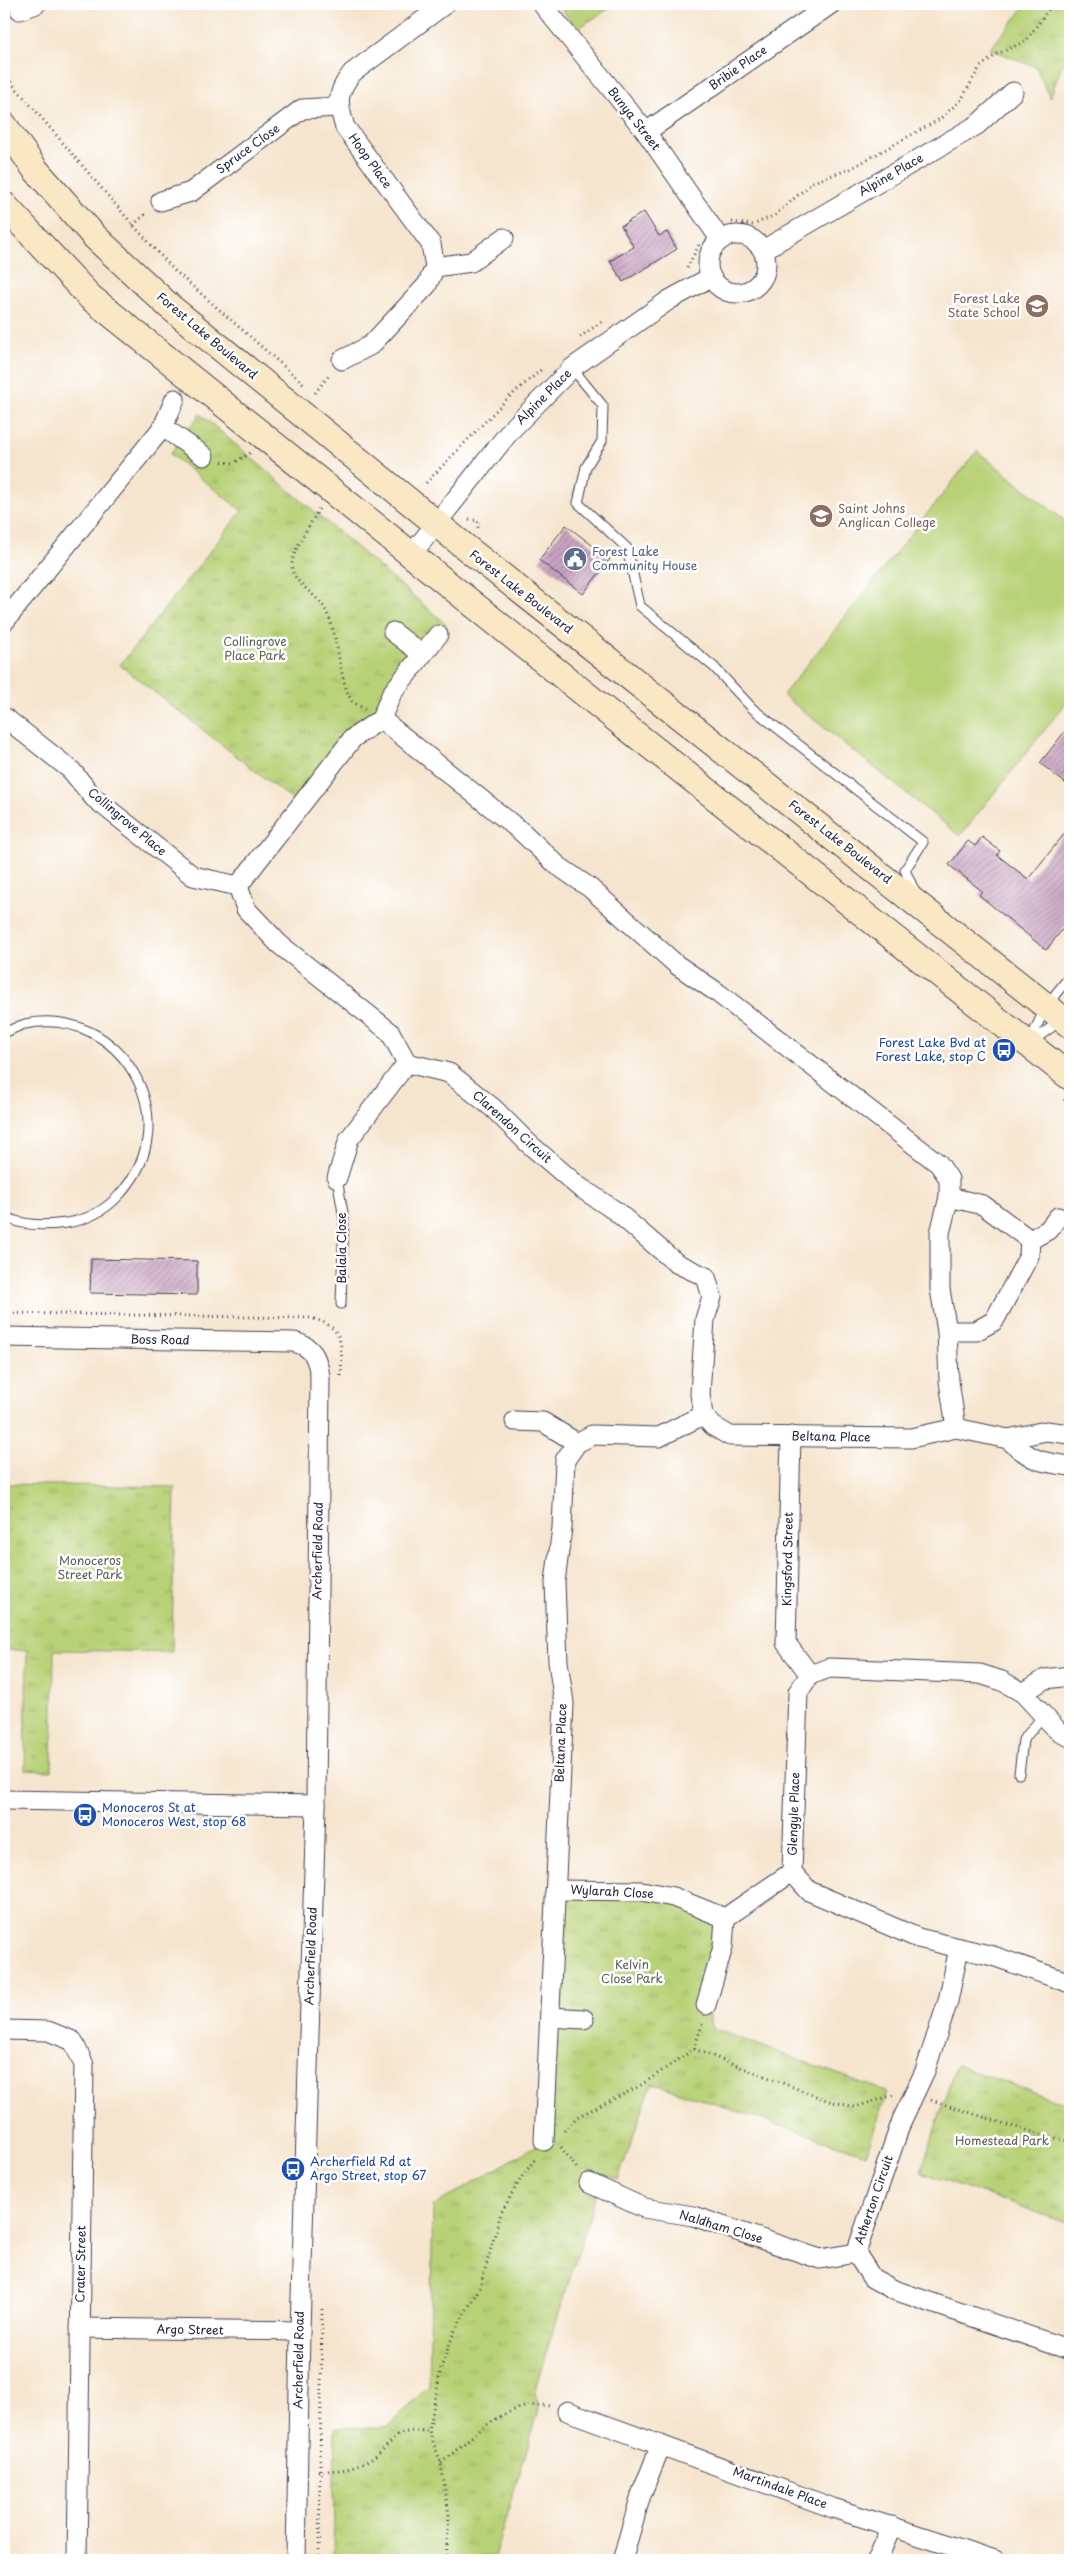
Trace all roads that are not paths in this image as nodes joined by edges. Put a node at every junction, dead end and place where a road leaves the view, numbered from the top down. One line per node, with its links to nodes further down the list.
1 (445, 4): 5 (street)
2 (542, 4): 7 (street, Bunya Street)
3 (831, 4): 7 (street, Bribie Place)
4 (1013, 92): 12 (street, Alpine Place)
5 (338, 107): 8 (street, Spruce Close); 13 (street, Hoop Place)
6 (4, 125): 20 (main road, Forest Lake Boulevard)
7 (646, 132): 11 (street, Bunya Street)
8 (161, 201)
9 (4, 205): 21 (main road)
10 (504, 238): 13 (street)
11 (720, 239): 12 (street); 14 (street)
12 (762, 250): 14 (street)
13 (435, 267): 15 (street)
14 (711, 277): 16 (street, Alpine Place)
15 (342, 360)
16 (572, 368): 20 (street, Alpine Place); 29 (lane)
17 (175, 399): 18 (street)
18 (163, 427): 19 (street); 22 (street)
19 (204, 456)
20 (436, 524): 21 (street, Alpine Place); 29 (main road, Forest Lake Boulevard)
21 (411, 555): 33 (main road)
22 (4, 622)
23 (393, 632): 25 (street)
24 (438, 635): 25 (street)
25 (422, 654): 27 (street)
26 (4, 717): 28 (street, Collingrove Place)
27 (381, 719): 28 (street); 37 (street)
28 (238, 886): 34 (street)
29 (921, 906): 31 (main road, Forest Lake Boulevard)
30 (1070, 976): 31 (lane)
31 (1062, 1014): 33 (lane); 33 (lane)
32 (4, 1032): 38 (lane)
33 (1028, 1043): 35 (main road)
34 (407, 1063): 36 (street, Balala Close); 45 (street, Clarendon Circuit)
35 (1070, 1077)
36 (337, 1178): 41 (lane, Balala Close)
37 (949, 1197): 40 (street); 42 (street)
38 (4, 1216)
39 (1058, 1216): 40 (street)
40 (1030, 1240): 42 (street)
41 (341, 1304)
42 (947, 1331): 47 (street)
43 (4, 1337): 44 (street, Boss Road)
44 (313, 1352): 60 (street, Archerfield Road)
45 (702, 1414): 49 (street, Beltana Place); 51 (street)
46 (515, 1420): 51 (street)
47 (956, 1428): 49 (street, Beltana Place); 50 (street, Beltana Place)
48 (1070, 1434): 50 (street, Beltana Place)
49 (791, 1436): 53 (street, Kingsford Street)
50 (1008, 1440): 52 (street, Beltana Place)
51 (576, 1443): 62 (street, Beltana Place)
52 (1070, 1466)
53 (810, 1675): 55 (street); 61 (street, Glengyle Place)
54 (1070, 1676): 55 (street)
55 (1023, 1693): 56 (street)
56 (1043, 1716): 57 (street); 58 (lane)
57 (1070, 1737)
58 (1019, 1774)
59 (4, 1800): 60 (street)
60 (316, 1805): 74 (street, Archerfield Road)
61 (792, 1872): 63 (street); 64 (street, Glengyle Place)
62 (555, 1890): 63 (street, Wylarah Close); 67 (street, Beltana Place)
63 (725, 1918): 66 (street)
64 (959, 1948): 65 (street, Glengyle Place); 72 (street, Atherton Circuit)
65 (1070, 1983)
66 (706, 2005)
67 (550, 2017): 68 (street); 70 (street, Beltana Place)
68 (584, 2018)
69 (4, 2030): 73 (street, Crater Street)
70 (551, 2142)
71 (589, 2184): 72 (street, Naldham Close)
72 (856, 2252): 75 (street, Atherton Circuit)
73 (80, 2328): 74 (street, Argo Street); 79 (street, Crater Street)
74 (300, 2331): 80 (street, Archerfield Road)
75 (1070, 2350)
76 (567, 2411): 77 (street, Martindale Place)
77 (661, 2445): 78 (street, Martindale Place); 81 (street)
78 (892, 2526): 82 (street); 83 (street, Martindale Place)
79 (77, 2560)
80 (296, 2560)
81 (622, 2560)
82 (877, 2560)
83 (995, 2560)

